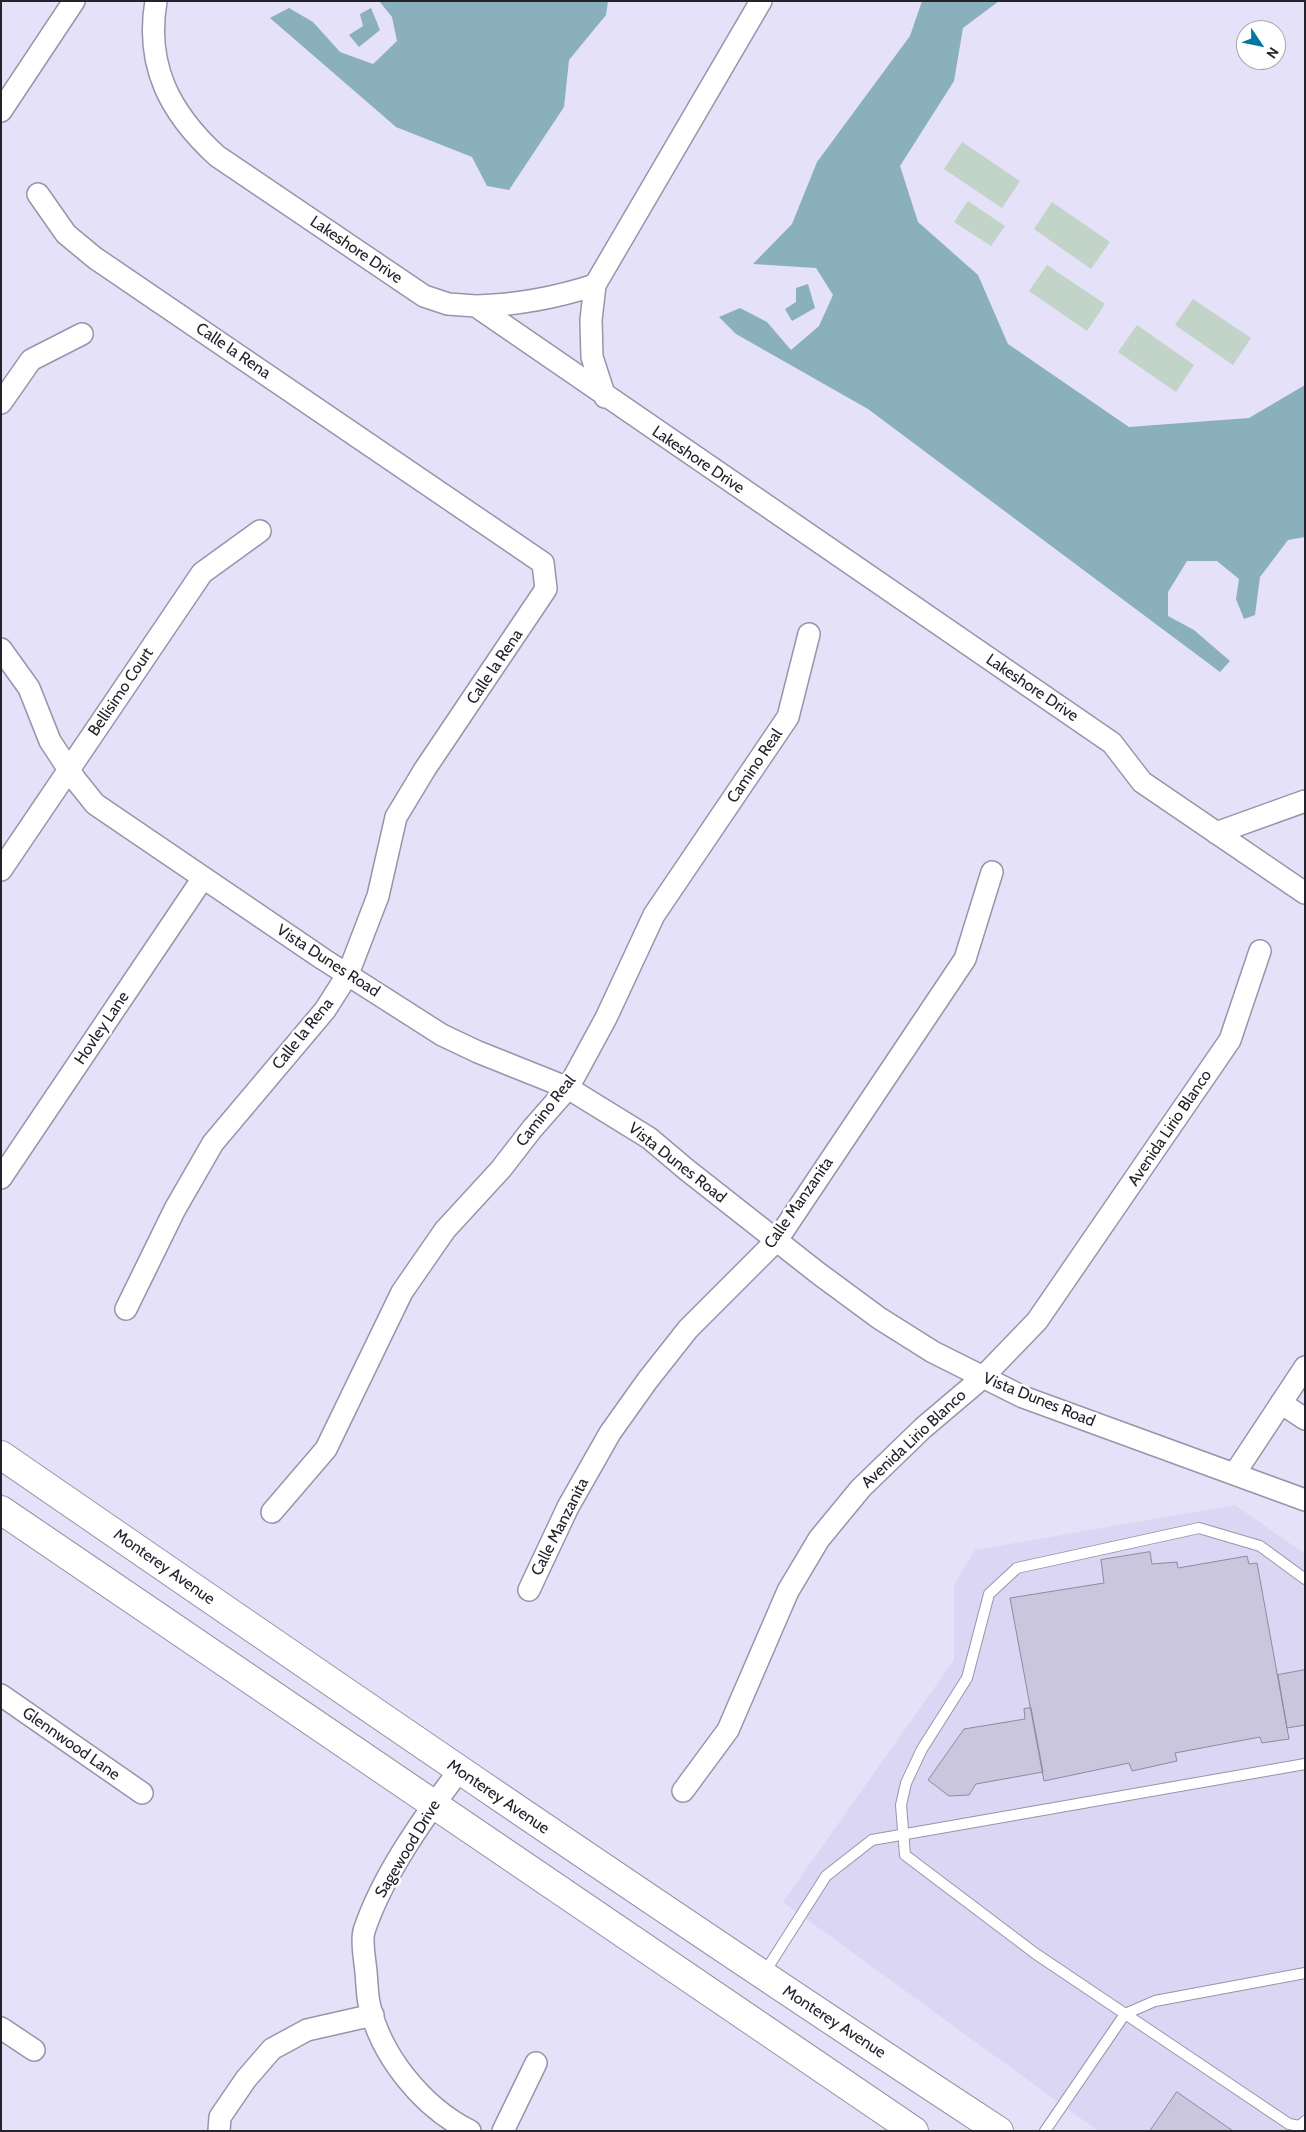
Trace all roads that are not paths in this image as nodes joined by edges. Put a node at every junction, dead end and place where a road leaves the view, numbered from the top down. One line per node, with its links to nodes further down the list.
1 (74, 1): 4 (street)
2 (156, 1): 7 (street, Lakeshore Drive)
3 (761, 1): 6 (street)
4 (1, 111)
5 (38, 194): 22 (street, Calle la Rena)
6 (595, 285): 7 (street); 9 (street)
7 (476, 306): 9 (street, Lakeshore Drive)
8 (82, 334): 10 (street)
9 (606, 397): 16 (street, Lakeshore Drive)
10 (1, 403)
11 (260, 532): 14 (street, Bellisimo Court)
12 (809, 634): 23 (street, Camino Real)
13 (1, 649): 14 (street, Vista Dunes Road)
14 (69, 770): 17 (street, Bellisimo Court); 19 (street, Vista Dunes Road)
15 (1305, 801): 16 (street)
16 (1216, 833): 20 (street, Lakeshore Drive)
17 (1, 870)
18 (992, 872): 25 (street, Calle Manzanita)
19 (203, 878): 22 (street, Vista Dunes Road); 24 (street, Hovley Lane)
20 (1305, 894)
21 (1260, 951): 28 (street, Avenida Lirio Blanco)
22 (348, 974): 23 (street, Vista Dunes Road); 26 (street, Calle la Rena)
23 (568, 1088): 25 (street, Vista Dunes Road); 35 (street, Camino Real)
24 (1, 1178)
25 (776, 1240): 28 (street, Vista Dunes Road); 37 (street, Calle Manzanita)
26 (126, 1309)
27 (1305, 1367): 29 (street)
28 (982, 1378): 32 (street, Vista Dunes Road); 41 (street, Avenida Lirio Blanco)
29 (1281, 1404): 30 (street); 32 (street)
30 (1305, 1419)
31 (1, 1455): 40 (main road, Monterey Avenue)
32 (1235, 1474): 33 (street, Vista Dunes Road)
33 (1305, 1500)
34 (1, 1510): 43 (main road)
35 (272, 1512)
36 (1305, 1579): 44 (lane)
37 (529, 1590)
38 (1, 1695): 42 (street, Glennwood Lane)
39 (1305, 1764): 44 (lane)
40 (459, 1771): 43 (street, Sagewood Drive); 46 (main road, Monterey Avenue)
41 (683, 1791)
42 (142, 1793)
43 (433, 1805): 47 (street, Sagewood Drive); 56 (main road)
44 (904, 1835): 46 (lane); 48 (lane)
45 (1305, 1973): 48 (lane)
46 (762, 1976): 57 (main road, Monterey Avenue)
47 (373, 2014): 53 (street); 54 (street, Sagewood Drive)
48 (1125, 2014): 52 (lane); 58 (lane)
49 (1, 2028): 50 (street)
50 (34, 2050)
51 (536, 2063): 55 (street)
52 (1305, 2122)
53 (219, 2131)
54 (470, 2131)
55 (503, 2131)
56 (914, 2131)
57 (999, 2131)
58 (1045, 2131)

